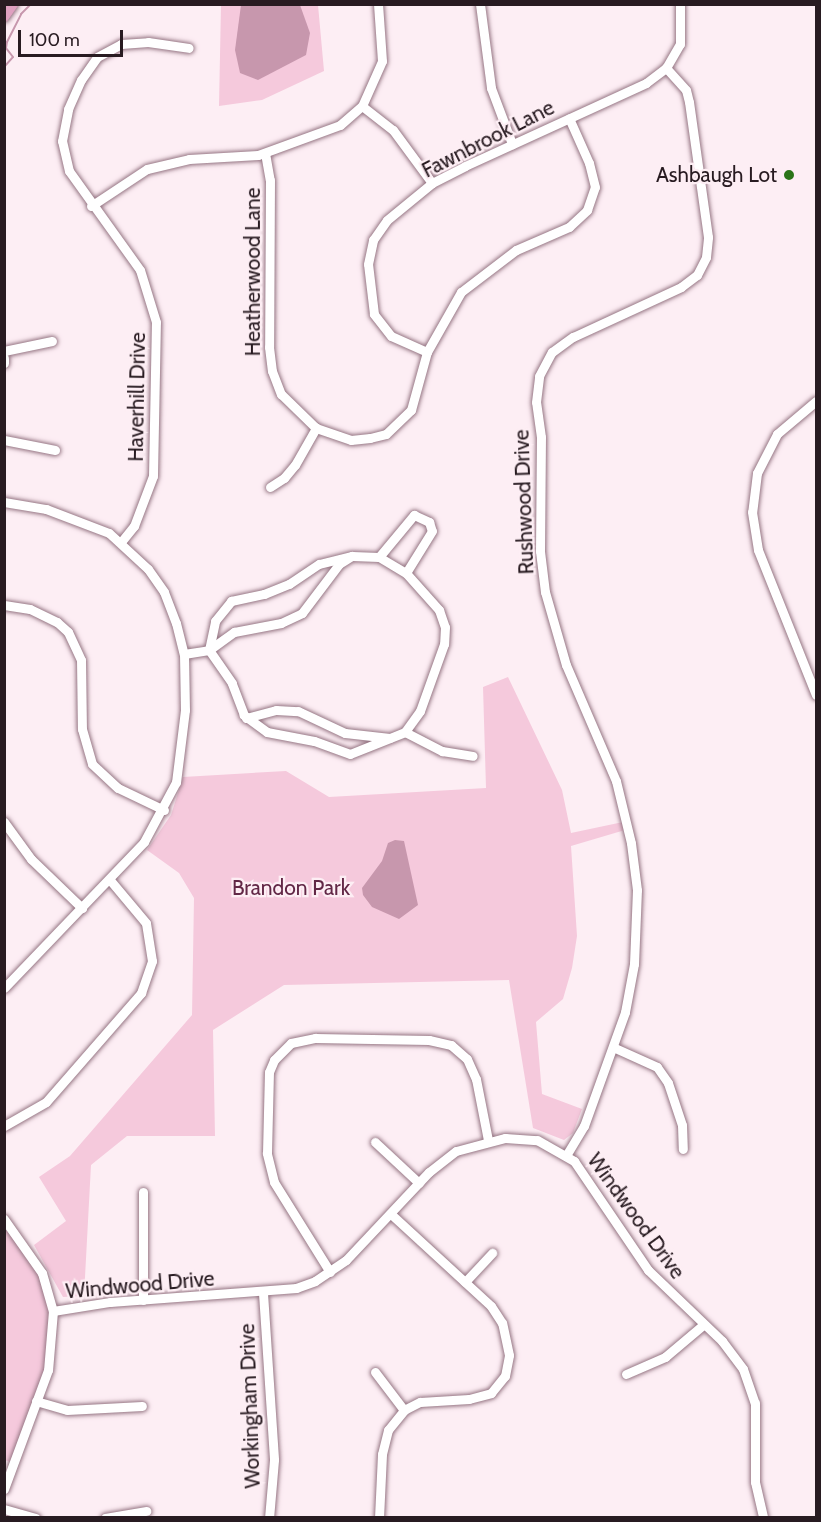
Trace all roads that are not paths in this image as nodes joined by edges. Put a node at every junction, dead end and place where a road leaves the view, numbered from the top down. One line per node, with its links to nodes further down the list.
1 (14, 4): 5 (main road)
2 (378, 4): 8 (street)
3 (480, 4): 10 (street)
4 (680, 4): 7 (street, Fawnbrook Lane)
5 (4, 17)
6 (189, 48): 13 (street, Haverhill Drive)
7 (666, 68): 9 (street, Fawnbrook Lane); 42 (street, Rushwood Drive)
8 (362, 106): 11 (street); 12 (street)
9 (569, 118): 10 (street, Fawnbrook Lane); 16 (street, Heatherwood Lane)
10 (512, 144): 12 (street, Fawnbrook Lane)
11 (265, 153): 13 (street); 20 (street, Heatherwood Lane)
12 (432, 183): 16 (street, Fawnbrook Lane)
13 (91, 206): 25 (street, Haverhill Drive)
14 (52, 341): 15 (street)
15 (4, 351)
16 (427, 352): 20 (street, Heatherwood Lane)
17 (4, 358): 18 (street)
18 (4, 363)
19 (816, 401): 32 (street)
20 (316, 428): 23 (street)
21 (4, 440): 22 (street)
22 (55, 450)
23 (270, 486)
24 (4, 502): 25 (street)
25 (122, 542): 31 (street)
26 (352, 556): 27 (street); 30 (street); 30 (street)
27 (379, 557): 28 (street); 28 (street)
28 (406, 573): 34 (street)
29 (4, 605): 37 (street)
30 (209, 650): 31 (street); 33 (street)
31 (184, 654): 37 (street)
32 (816, 695)
33 (246, 718): 35 (street); 35 (street)
34 (405, 732): 35 (street); 36 (street)
35 (394, 738)
36 (473, 756)
37 (164, 810): 39 (street)
38 (4, 822): 40 (street)
39 (110, 880): 40 (street); 43 (street)
40 (82, 908): 41 (street)
41 (4, 988)
42 (615, 1048): 46 (street); 47 (street, Rushwood Drive)
43 (4, 1126)
44 (488, 1140): 47 (street, Windwood Drive); 48 (street, Windwood Drive); 53 (street)
45 (375, 1142): 48 (street)
46 (683, 1149)
47 (567, 1154): 58 (street, Windwood Drive)
48 (419, 1183): 50 (street, Windwood Drive)
49 (143, 1192): 56 (street)
50 (391, 1214): 53 (street, Windwood Drive); 54 (street)
51 (4, 1219): 57 (street)
52 (492, 1253): 54 (street)
53 (330, 1272): 55 (street, Windwood Drive)
54 (465, 1282): 63 (street)
55 (263, 1293): 56 (street, Windwood Drive); 69 (street, Workingham Drive)
56 (143, 1300): 57 (street, Windwood Drive)
57 (53, 1311): 61 (street)
58 (703, 1325): 60 (street); 71 (street, Windwood Drive)
59 (375, 1372): 63 (street)
60 (626, 1374)
61 (36, 1401): 62 (street); 64 (street)
62 (142, 1406)
63 (404, 1410): 70 (street)
64 (4, 1489)
65 (4, 1509): 67 (street)
66 (146, 1511): 68 (street)
67 (36, 1518)
68 (105, 1518)
69 (269, 1518)
70 (379, 1518)
71 (763, 1518)

